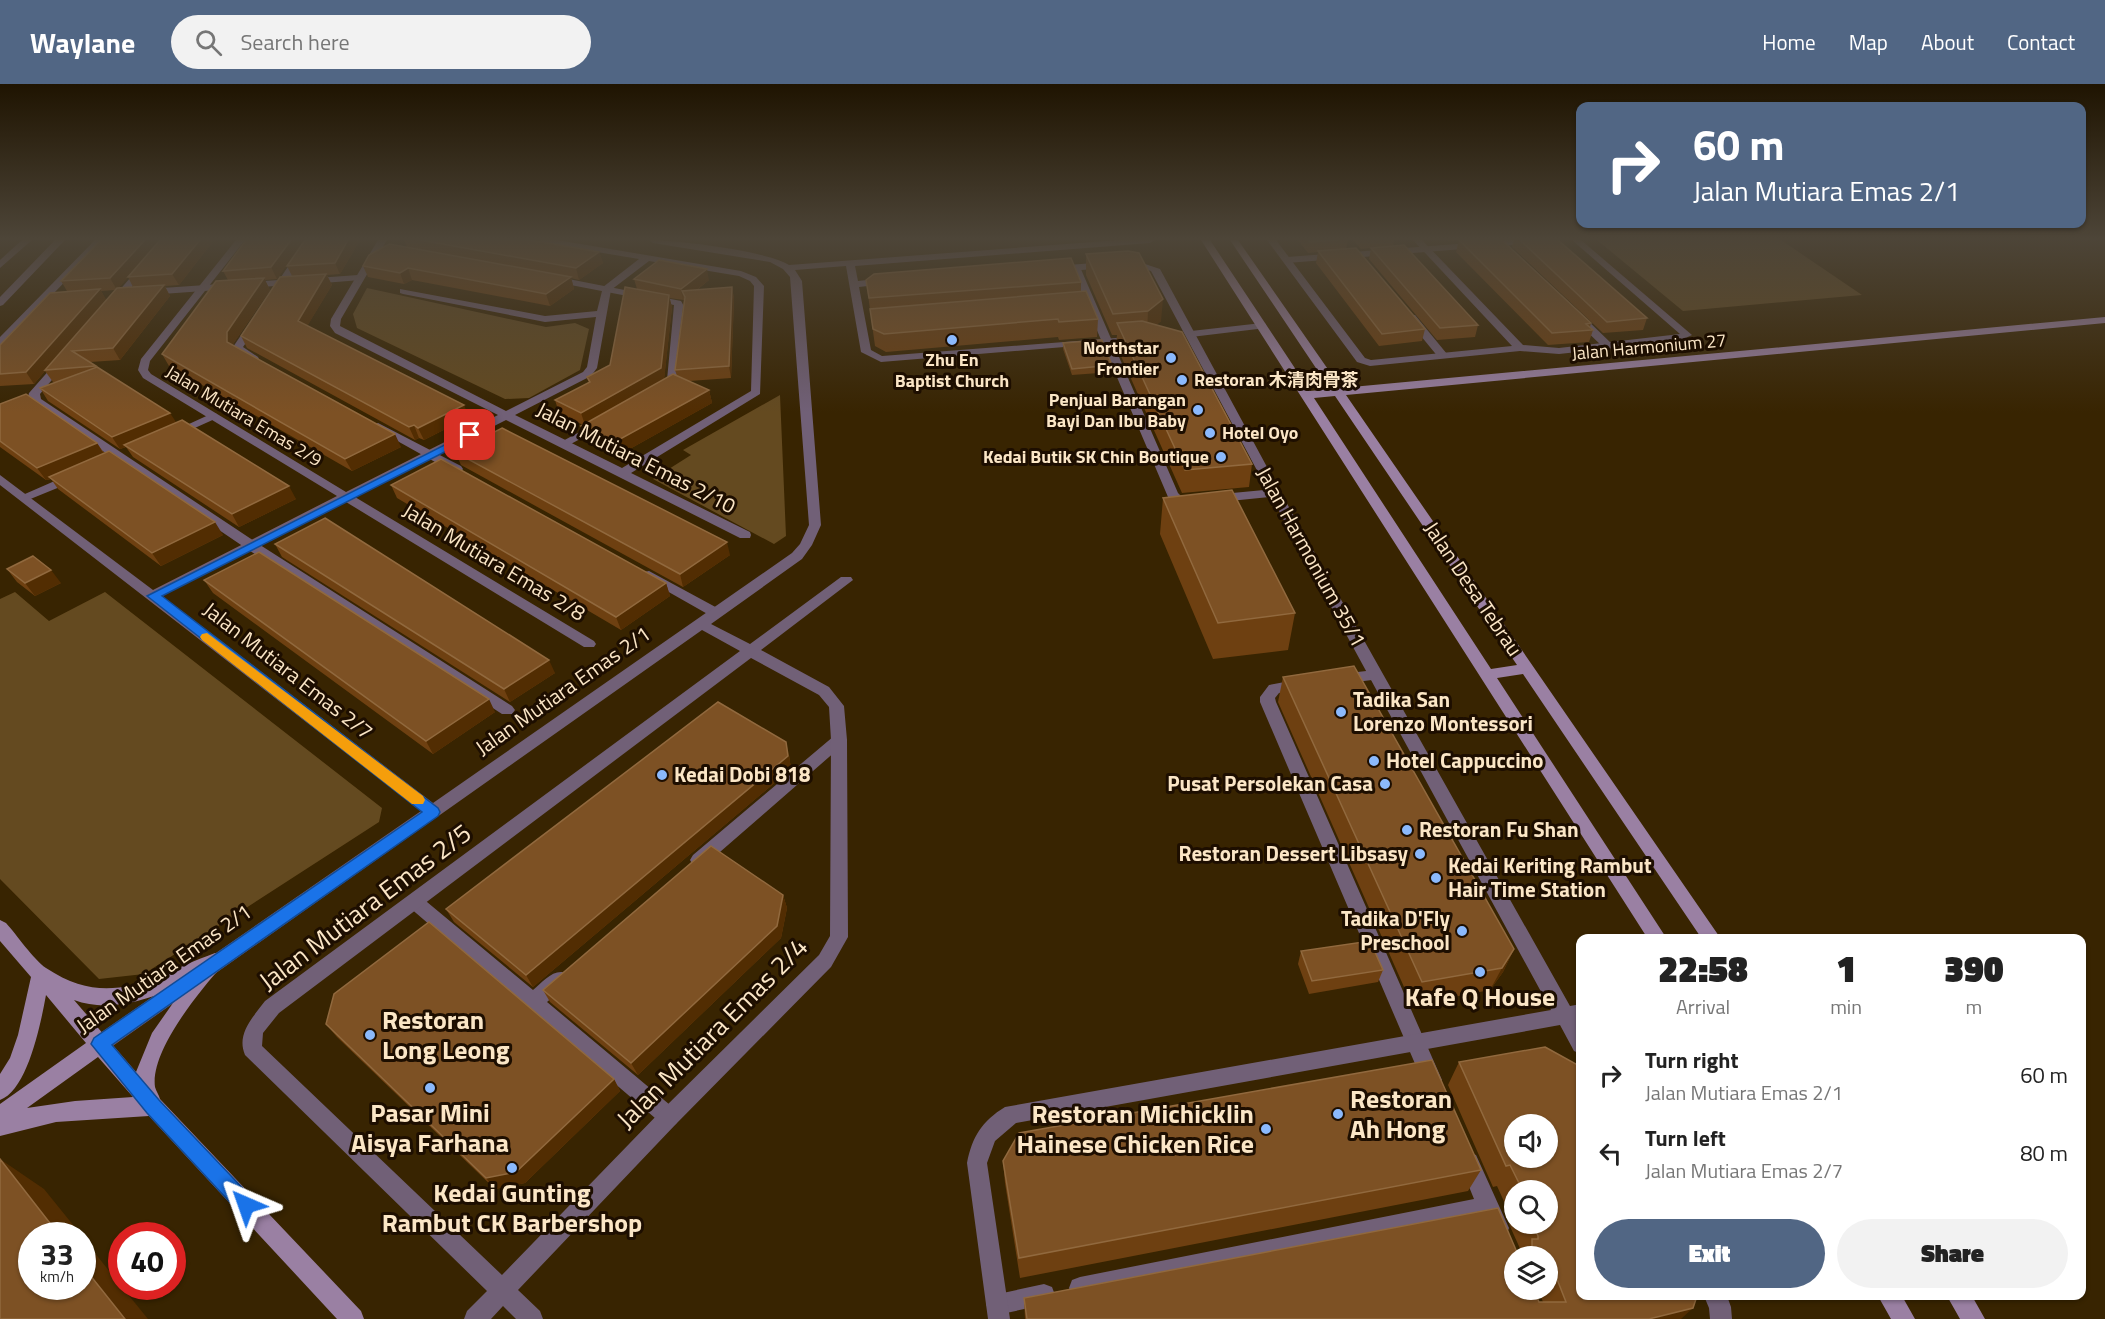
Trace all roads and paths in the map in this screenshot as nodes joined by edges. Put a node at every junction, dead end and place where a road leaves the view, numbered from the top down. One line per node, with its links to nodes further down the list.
1 (50, 298): 30 (street)
2 (113, 298): 21 (street)
3 (194, 298): 39 (street, Jalan Mutiara Emas 2/9)
4 (272, 298): 19 (street)
5 (347, 298): 40 (street, Jalan Mutiara Emas 2/10)
6 (437, 298): 22 (street)
7 (604, 298): 22 (street)
8 (657, 298): 37 (street)
9 (759, 298): 47 (street)
10 (798, 298): 58 (street, Jalan Mutiara Emas 2/1)
11 (859, 298): 29 (street)
12 (1084, 298): 29 (street)
13 (1168, 298): 27 (street, Jalan Harmonium 35/1)
14 (1244, 298): 26 (street, Jalan Desa Tebrau)
15 (1273, 298): 36 (street, Jalan Desa Tebrau)
16 (1315, 298): 34 (street)
17 (1472, 298): 33 (street)
18 (1643, 298): 31 (street)
19 (270, 301)
20 (1400, 305): 34 (street)
21 (105, 312)
22 (601, 314): 40 (street)
23 (1575, 314): 31 (street)
24 (258, 318): 35 (street)
25 (2105, 320): 36 (street, Jalan Harmonium 27)
26 (1262, 326): 27 (street); 38 (street, Jalan Desa Tebrau)
27 (1186, 334): 50 (street, Jalan Harmonium 35/1)
28 (1149, 337): 29 (street)
29 (1107, 340): 50 (street)
30 (0, 343)
31 (1608, 346): 33 (street)
32 (74, 348): 54 (street)
33 (1520, 348): 34 (street)
34 (1443, 356)
35 (265, 364)
36 (1338, 392): 38 (street, Jalan Harmonium 27); 62 (street, Jalan Desa Tebrau)
37 (655, 393)
38 (1306, 395): 64 (street, Jalan Desa Tebrau)
39 (213, 416): 43 (street); 52 (street, Jalan Mutiara Emas 2/9)
40 (508, 416): 44 (street, Jalan Mutiara Emas 2/10); 45 (street)
41 (369, 421): 45 (street)
42 (605, 421): 44 (street)
43 (161, 439)
44 (565, 443): 47 (street, Jalan Mutiara Emas 2/10)
45 (431, 454): 48 (street); 52 (street)
46 (88, 470): 51 (street)
47 (623, 473): 53 (street, Jalan Mutiara Emas 2/10)
48 (472, 477)
49 (0, 479): 51 (street, Jalan Mutiara Emas 2/7)
50 (1275, 493): 63 (street, Jalan Harmonium 35/1)
51 (24, 497): 57 (street, Jalan Mutiara Emas 2/7)
52 (346, 498): 54 (street); 60 (street, Jalan Mutiara Emas 2/8)
53 (745, 535)
54 (252, 546): 57 (street); 65 (street)
55 (636, 568): 58 (street)
56 (846, 580): 61 (street, Jalan Mutiara Emas 2/5)
57 (153, 596): 67 (street, Jalan Mutiara Emas 2/7)
58 (716, 613): 59 (street, Jalan Mutiara Emas 2/1)
59 (701, 624): 61 (street, Jalan Mutiara Emas 2/4); 67 (street, Jalan Mutiara Emas 2/1)
60 (589, 644)
61 (753, 651): 66 (street, Jalan Mutiara Emas 2/4); 69 (street, Jalan Mutiara Emas 2/5)
62 (1527, 668): 64 (street); 72 (street, Jalan Desa Tebrau)
63 (1375, 675): 77 (street, Jalan Harmonium 35/1); 78 (street)
64 (1486, 675): 71 (street, Jalan Desa Tebrau)
65 (507, 710)
66 (839, 740): 68 (street); 84 (street, Jalan Mutiara Emas 2/4)
67 (433, 812): 73 (street, Jalan Mutiara Emas 2/1)
68 (689, 869)
69 (415, 902): 76 (street); 89 (street, Jalan Mutiara Emas 2/5)
70 (0, 928): 75 (street)
71 (1655, 934)
72 (1709, 934)
73 (215, 961): 75 (street); 79 (street, Jalan Mutiara Emas 2/1); 82 (street)
74 (576, 965): 76 (street)
75 (40, 974): 79 (street); 80 (street)
76 (533, 1002): 84 (street)
77 (1573, 1014): 78 (street)
78 (1415, 1042): 81 (street); 93 (street)
79 (100, 1044): 82 (street); 83 (street, Jalan Mutiara Emas 2/1)
80 (0, 1091)
81 (1438, 1093)
82 (153, 1107): 85 (street); 94 (street)
83 (0, 1116)
84 (669, 1116): 89 (street, Jalan Mutiara Emas 2/4)
85 (0, 1126)
86 (1461, 1145): 87 (street)
87 (1488, 1207): 88 (street); 93 (street)
88 (1505, 1246)
89 (503, 1289): 95 (street, Jalan Mutiara Emas 2/4); 96 (street, Jalan Mutiara Emas 2/5)
90 (1717, 1300): 97 (street)
91 (1892, 1300): 98 (street)
92 (1961, 1300): 99 (street)
93 (998, 1311)
94 (353, 1319)
95 (475, 1319)
96 (532, 1319)
97 (1721, 1319)
98 (1904, 1319)
99 (1974, 1319)

